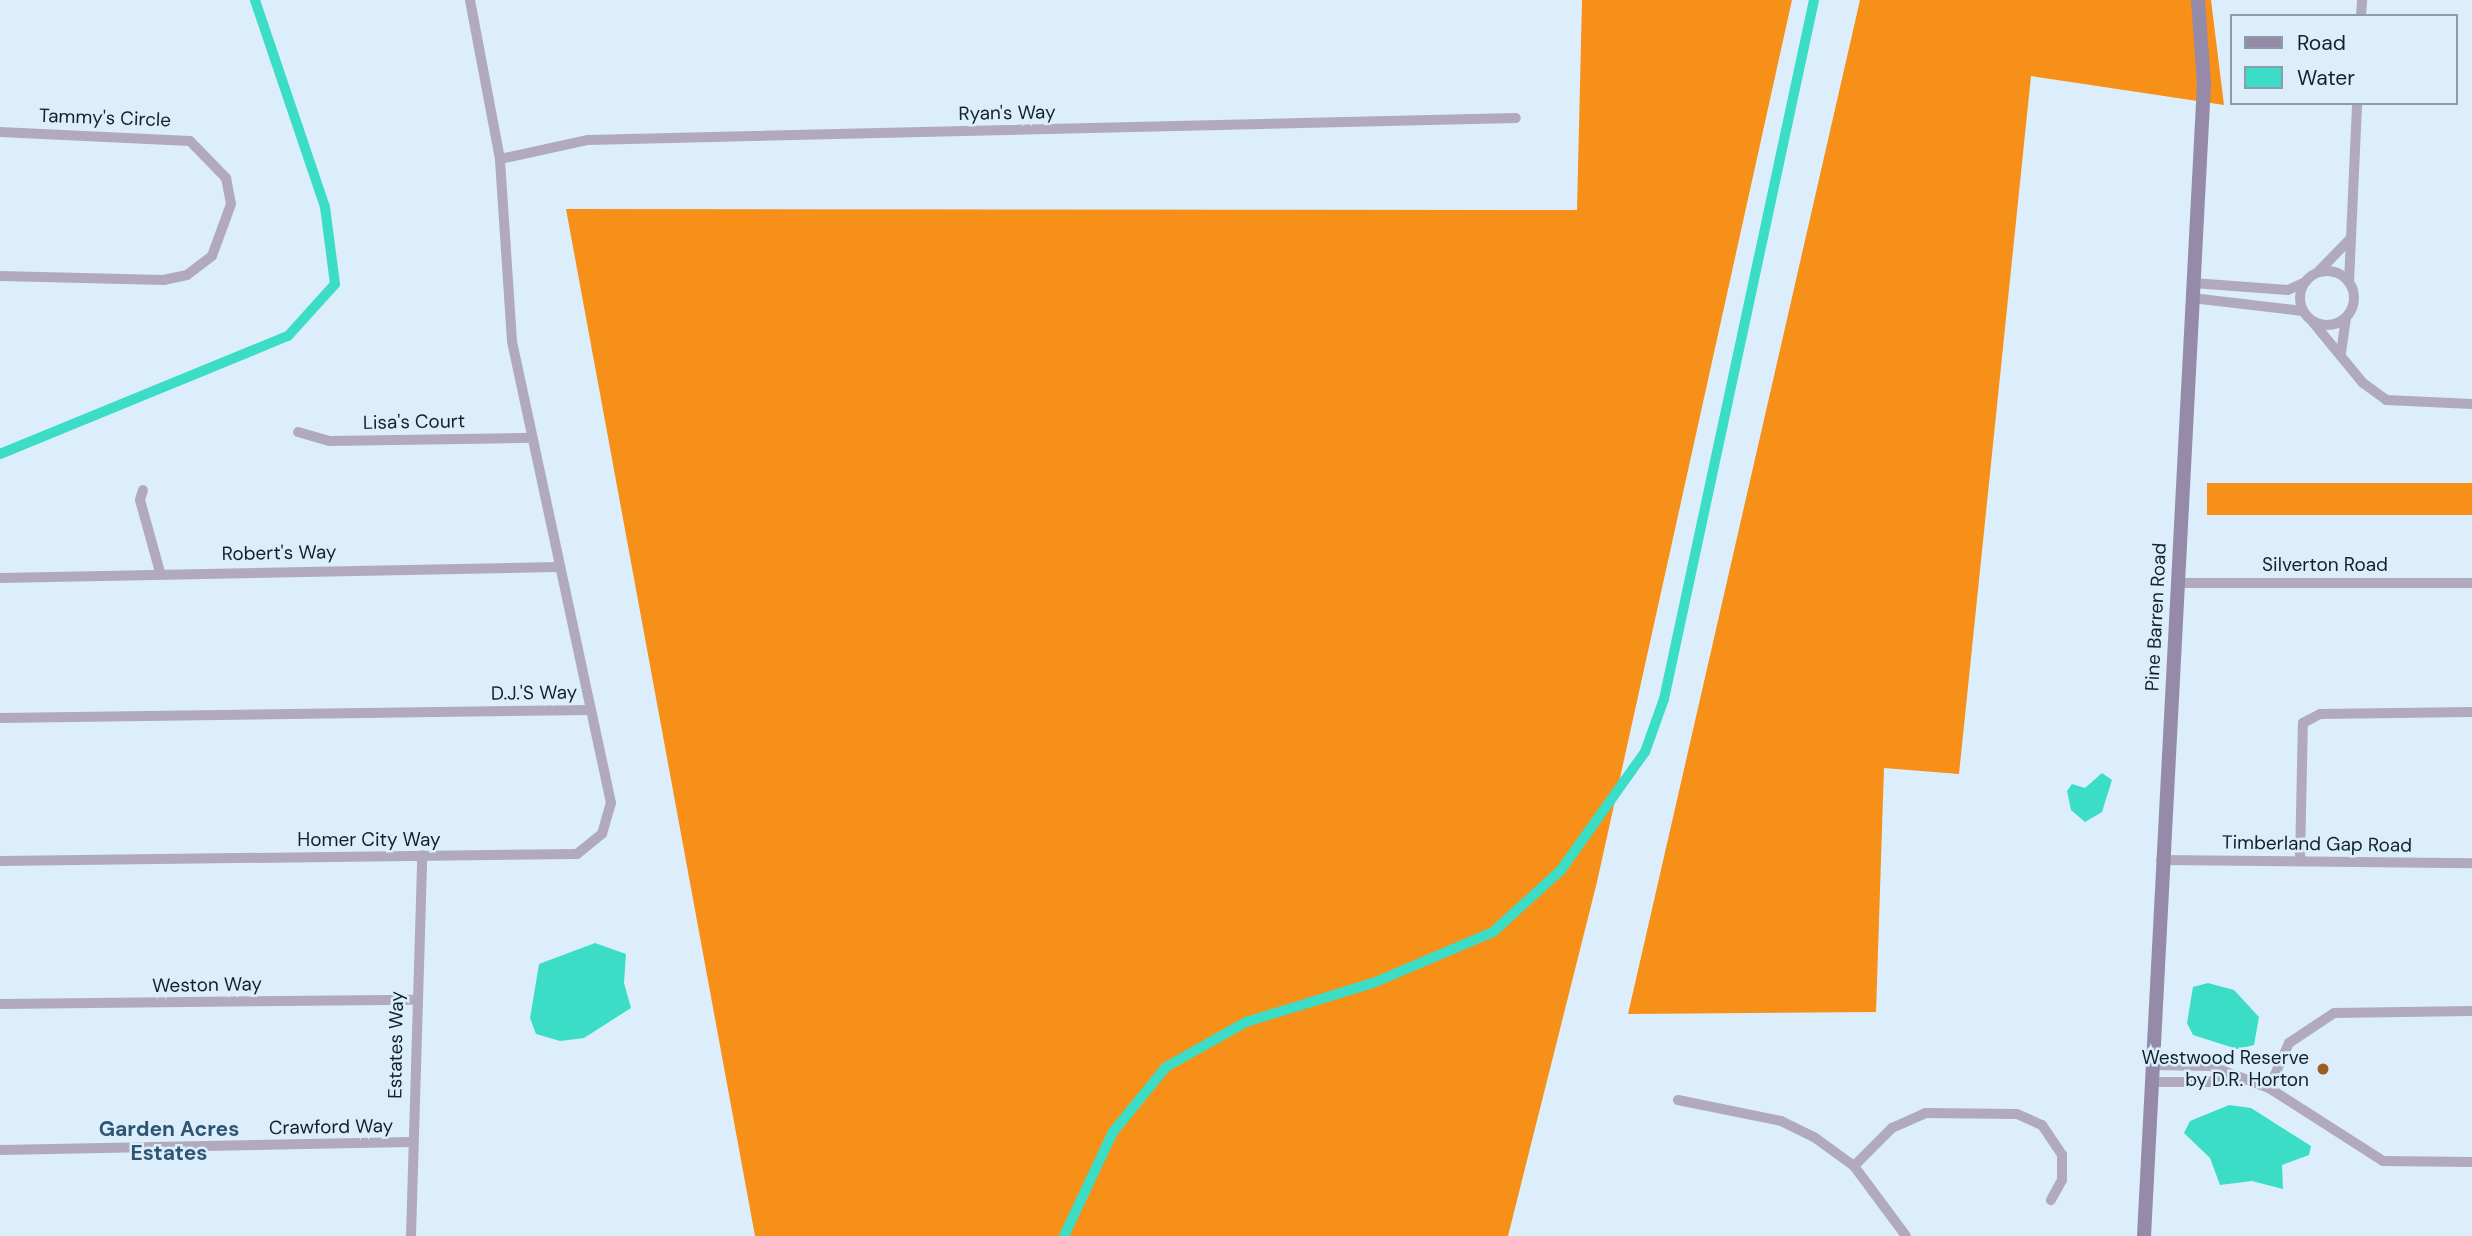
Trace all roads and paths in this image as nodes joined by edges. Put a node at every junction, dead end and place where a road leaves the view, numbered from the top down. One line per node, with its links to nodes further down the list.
1 (470, 0): 6 (street, D.J.'S Way)
2 (2198, 0): 12 (main road, Pine Barren Road)
3 (2357, 105): 7 (street)
4 (1516, 118): 6 (street, Ryan's Way)
5 (0, 132): 9 (street, Tammy's Circle)
6 (500, 159): 19 (street, D.J.'S Way)
7 (2350, 239): 8 (street); 11 (street)
8 (2316, 273): 10 (street); 11 (street)
9 (0, 276)
10 (2305, 282): 12 (street); 13 (street)
11 (2349, 282): 14 (street)
12 (2193, 290): 13 (street); 24 (main road, Pine Barren Road)
13 (2302, 311): 15 (street)
14 (2346, 318): 15 (street); 16 (street)
15 (2312, 321): 16 (street)
16 (2341, 354): 17 (street)
17 (2472, 404)
18 (298, 432): 19 (street, Lisa's Court)
19 (531, 438): 21 (street, D.J.'S Way)
20 (143, 490): 22 (street)
21 (558, 567): 22 (street, Robert's Way); 26 (street, D.J.'S Way)
22 (160, 572): 23 (street, Robert's Way)
23 (0, 578)
24 (2178, 583): 25 (street, Silverton Road); 30 (main road, Pine Barren Road)
25 (2472, 583)
26 (591, 710): 28 (street, D.J.'S Way); 29 (street, Homer City Way)
27 (2472, 712): 32 (street)
28 (0, 718)
29 (422, 855): 31 (street, Homer City Way); 34 (street, Estates Way)
30 (2161, 860): 32 (street, Timberland Gap Road); 37 (main road, Pine Barren Road)
31 (0, 861)
32 (2300, 861): 33 (street, Timberland Gap Road)
33 (2472, 863)
34 (414, 1000): 35 (street, Weston Way); 42 (street, Estates Way)
35 (0, 1004)
36 (2472, 1011): 40 (street)
37 (2152, 1065): 38 (street); 39 (main road, Pine Barren Road)
38 (2225, 1075): 39 (street); 40 (street)
39 (2151, 1082): 49 (main road, Pine Barren Road)
40 (2269, 1088): 44 (street)
41 (1678, 1100): 45 (street)
42 (411, 1142): 43 (street, Crawford Way); 47 (street, Estates Way)
43 (0, 1150)
44 (2472, 1162)
45 (1854, 1166): 46 (street); 48 (street)
46 (2051, 1199)
47 (411, 1236)
48 (1906, 1236)
49 (2144, 1236)

